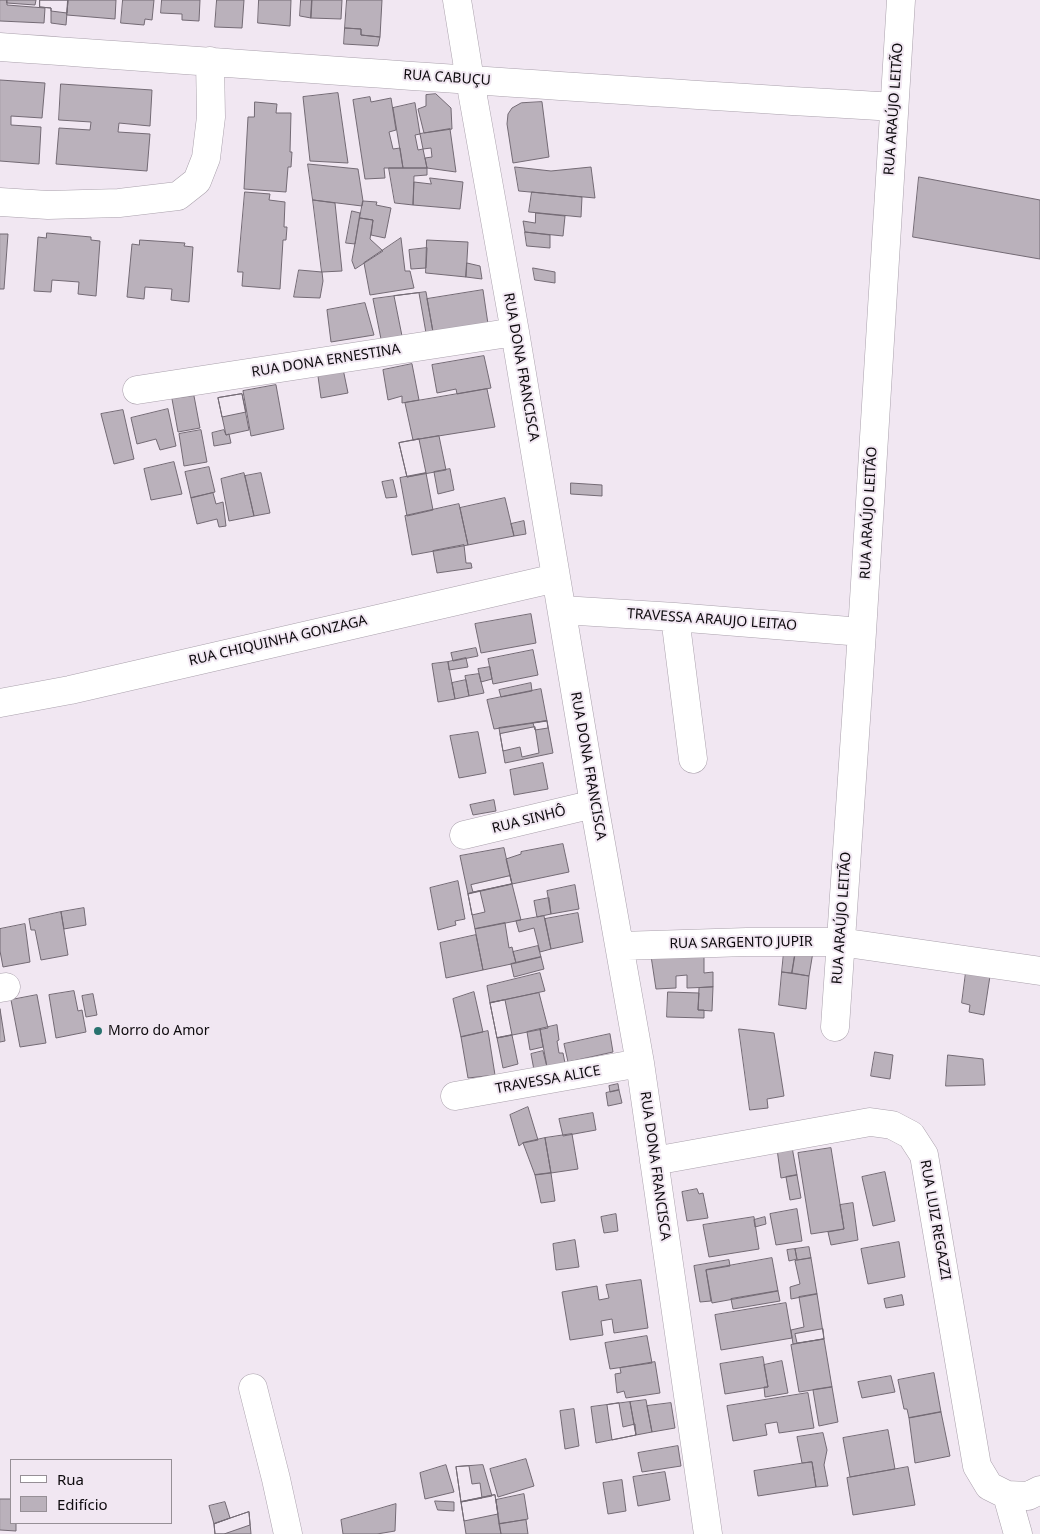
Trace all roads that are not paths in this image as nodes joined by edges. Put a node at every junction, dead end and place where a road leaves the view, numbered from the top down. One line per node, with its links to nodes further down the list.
1 (457, 0): 5 (street, RUA DONA FRANCISCA)
2 (901, 0): 6 (street, RUA ARAÚJO LEITÃO)
3 (0, 48): 4 (street, RUA CABUÇU)
4 (210, 61): 5 (street, RUA CABUÇU); 7 (street)
5 (470, 80): 6 (street, RUA CABUÇU); 8 (street, RUA DONA FRANCISCA)
6 (894, 107): 13 (street, RUA ARAÚJO LEITÃO)
7 (0, 202)
8 (515, 332): 9 (street, RUA DONA ERNESTINA); 10 (street, RUA DONA FRANCISCA)
9 (137, 390)
10 (556, 578): 11 (street, RUA DONA FRANCISCA); 14 (street, RUA CHIQUINHA GONZAGA)
11 (562, 610): 12 (street, TRAVESSA ARAUJO LEITAO); 16 (street, RUA DONA FRANCISCA)
12 (675, 617): 13 (street, TRAVESSA ARAUJO LEITAO); 15 (street)
13 (862, 632): 18 (street, RUA ARAÚJO LEITÃO)
14 (0, 703)
15 (693, 759)
16 (594, 804): 17 (street, RUA SINHÔ); 19 (street, RUA DONA FRANCISCA)
17 (464, 835)
18 (840, 942): 19 (street, RUA SARGENTO JUPIR); 20 (street, RUA SARGENTO JUPIR); 21 (street, RUA ARAÚJO LEITÃO)
19 (620, 946): 22 (street, RUA DONA FRANCISCA)
20 (1040, 971)
21 (835, 1027)
22 (640, 1063): 23 (street, TRAVESSA ALICE); 24 (street, RUA DONA FRANCISCA)
23 (455, 1096)
24 (654, 1161): 27 (street, RUA LUIZ REGAZZI); 29 (street, RUA DONA FRANCISCA)
25 (253, 1388): 28 (street)
26 (1040, 1490): 27 (street)
27 (1007, 1495): 30 (street)
28 (288, 1534)
29 (708, 1534)
30 (1018, 1534)

